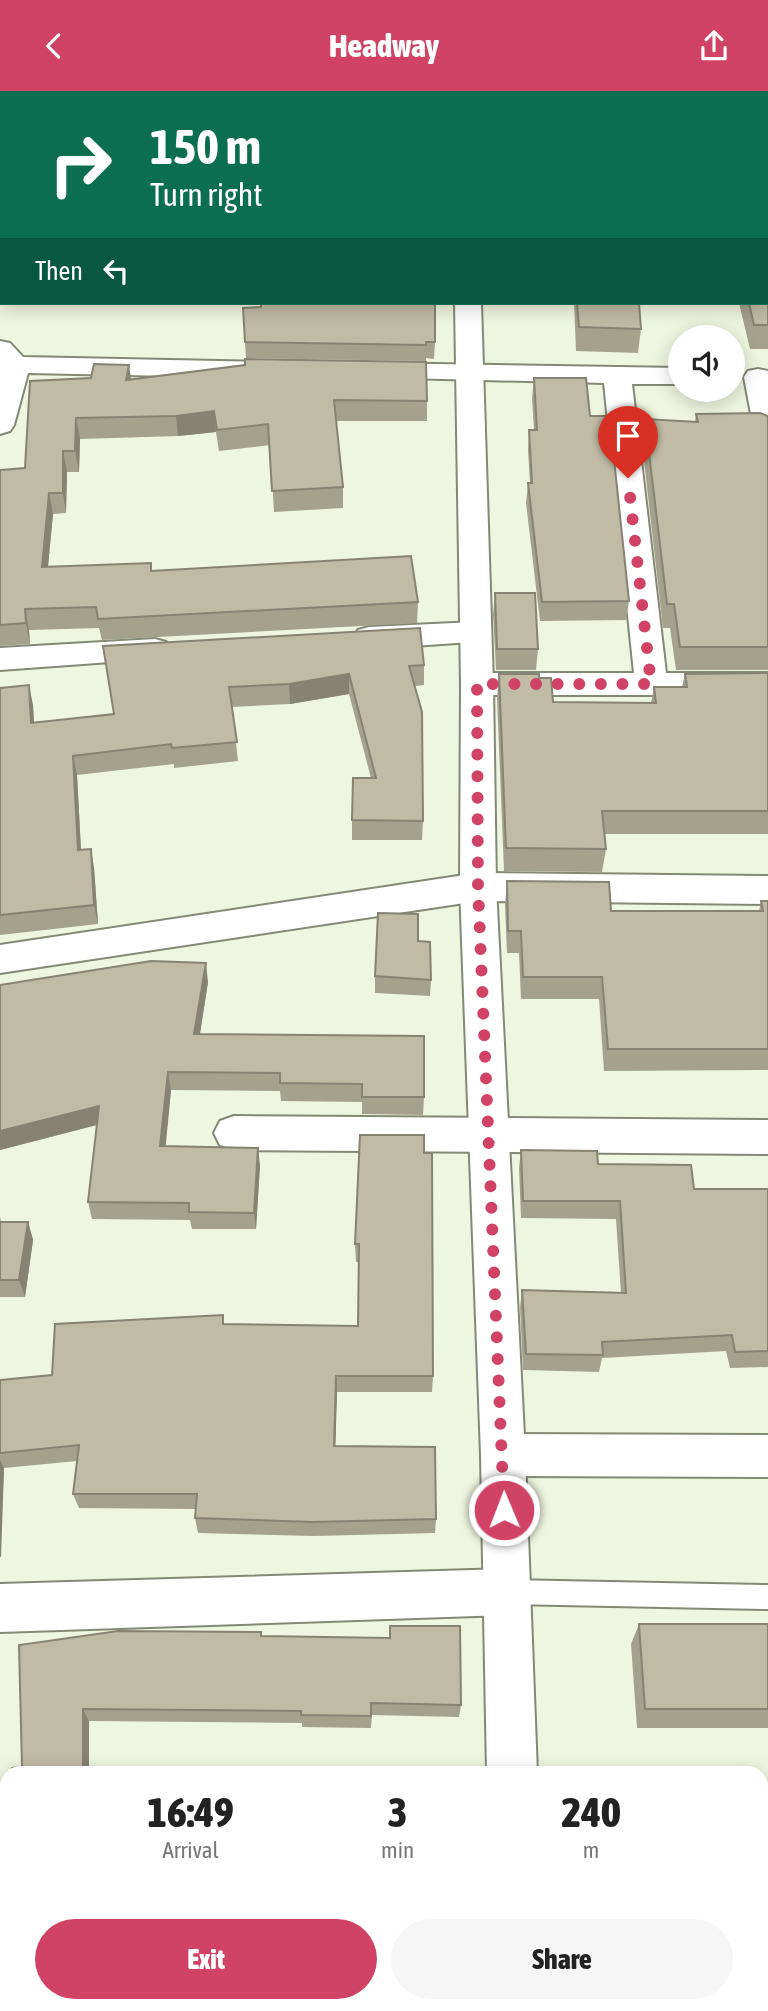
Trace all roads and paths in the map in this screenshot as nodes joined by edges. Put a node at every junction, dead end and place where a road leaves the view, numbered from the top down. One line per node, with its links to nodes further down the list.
1 (467, 305): 5 (street)
2 (8, 357): 3 (street); 9 (street)
3 (291, 370)
4 (346, 371): 5 (street)
5 (469, 373): 6 (street); 11 (street)
6 (617, 375): 7 (street); 16 (street)
7 (668, 376)
8 (753, 377): 10 (street)
9 (0, 425)
10 (768, 430)
11 (475, 633): 12 (street); 15 (street)
12 (335, 640)
13 (182, 649): 14 (street)
14 (0, 659)
15 (477, 684): 16 (street); 18 (street)
16 (651, 684): 17 (street)
17 (768, 684)
18 (478, 887): 19 (street); 20 (street); 22 (street)
19 (768, 890)
20 (0, 959)
21 (234, 1133): 22 (street)
22 (489, 1134): 23 (street); 24 (street)
23 (768, 1137)
24 (503, 1455): 25 (street); 26 (street)
25 (768, 1455)
26 (506, 1592): 27 (lane); 28 (street); 29 (street)
27 (768, 1597)
28 (0, 1608)
29 (512, 1766)

